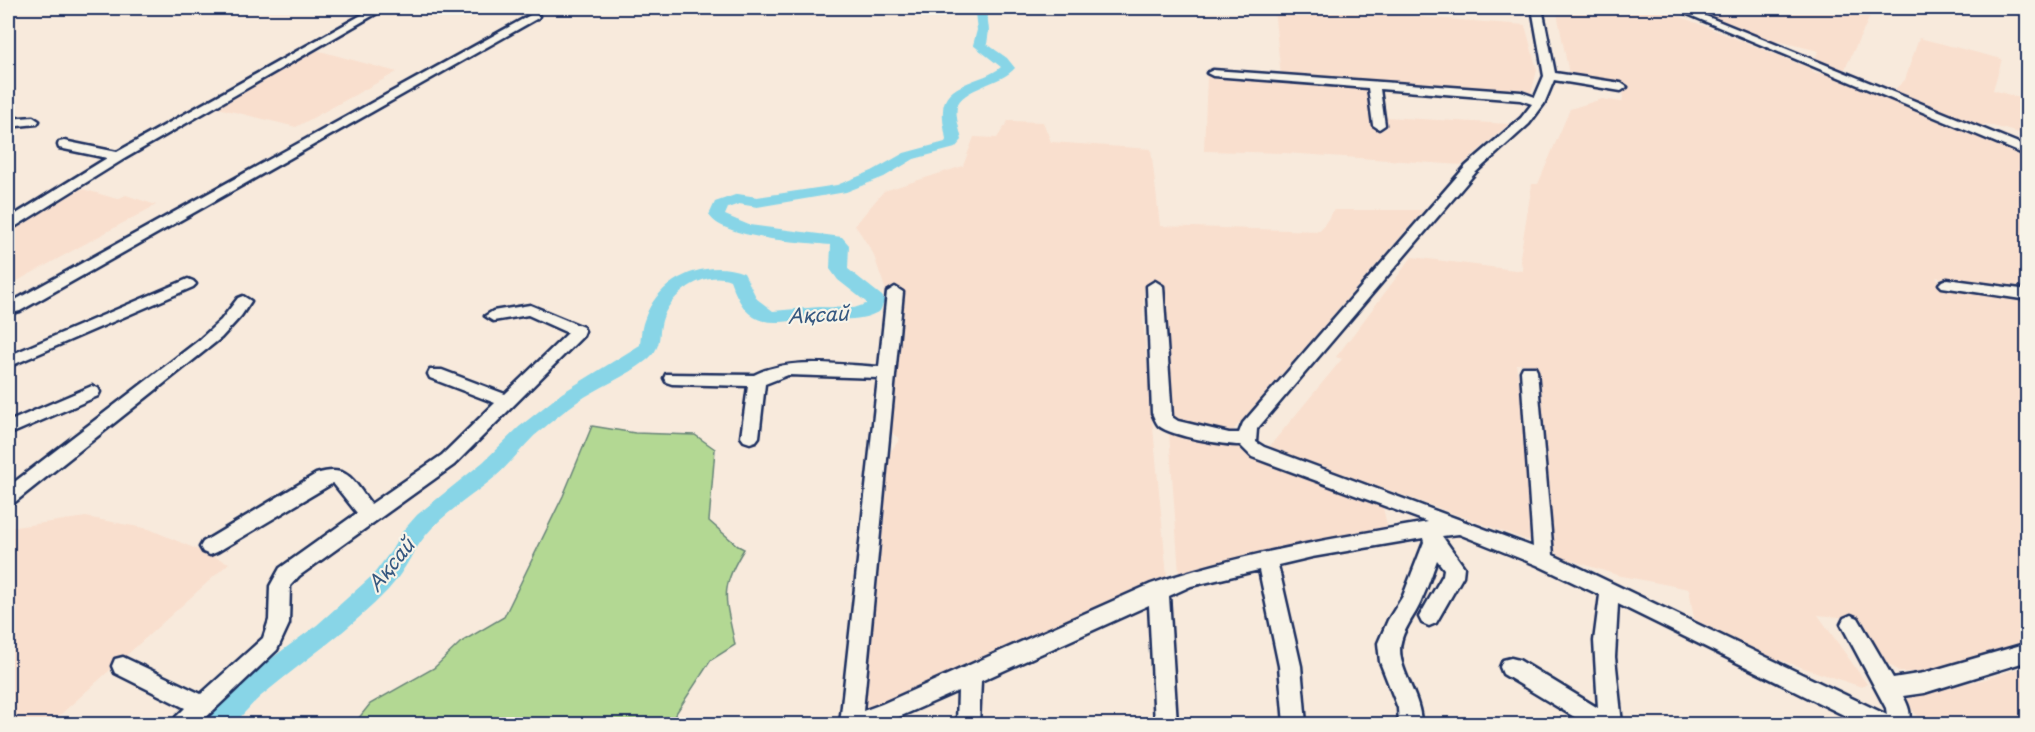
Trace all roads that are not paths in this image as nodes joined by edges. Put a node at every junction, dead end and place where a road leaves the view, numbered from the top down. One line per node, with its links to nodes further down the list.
1 (381, 8): 15 (street)
2 (1537, 8): 6 (street)
3 (1678, 8): 14 (street)
4 (534, 16): 23 (street)
5 (1213, 74): 7 (street)
6 (1550, 76): 8 (street); 9 (street)
7 (1373, 85): 9 (street); 12 (street)
8 (1621, 87)
9 (1539, 102): 35 (street)
10 (33, 121): 11 (street)
11 (8, 123)
12 (1379, 125)
13 (64, 145): 15 (street)
14 (2028, 152)
15 (119, 156): 16 (street)
16 (8, 225)
17 (189, 284): 25 (street)
18 (1947, 284): 21 (street)
19 (1155, 286): 35 (street)
20 (895, 292): 27 (street)
21 (2028, 295)
22 (243, 301): 36 (street)
23 (8, 309)
24 (494, 316): 32 (street)
25 (8, 362)
26 (1528, 370): 41 (street)
27 (887, 373): 30 (street); 54 (street)
28 (436, 374): 32 (street)
29 (672, 378): 30 (street)
30 (756, 381): 34 (street)
31 (92, 392): 33 (street)
32 (506, 401): 37 (street)
33 (8, 429)
34 (750, 437)
35 (1246, 439): 38 (street)
36 (8, 497)
37 (368, 514): 40 (street); 52 (street)
38 (1472, 530): 39 (street); 41 (street)
39 (1432, 535): 42 (street); 45 (street); 58 (street)
40 (210, 547)
41 (1544, 558): 44 (street)
42 (1267, 560): 43 (street); 57 (street)
43 (1158, 590): 50 (street); 56 (street)
44 (1611, 591): 60 (street); 61 (street)
45 (1429, 617)
46 (1851, 624): 51 (street)
47 (2028, 652): 51 (street)
48 (123, 666): 52 (street)
49 (1511, 667): 59 (street)
50 (970, 674): 54 (street); 55 (street)
51 (1887, 688): 62 (street)
52 (204, 707): 53 (street)
53 (184, 724)
54 (852, 724)
55 (968, 724)
56 (1166, 724)
57 (1295, 724)
58 (1410, 724)
59 (1605, 724)
60 (1611, 724)
61 (1884, 724)
62 (1897, 724)

